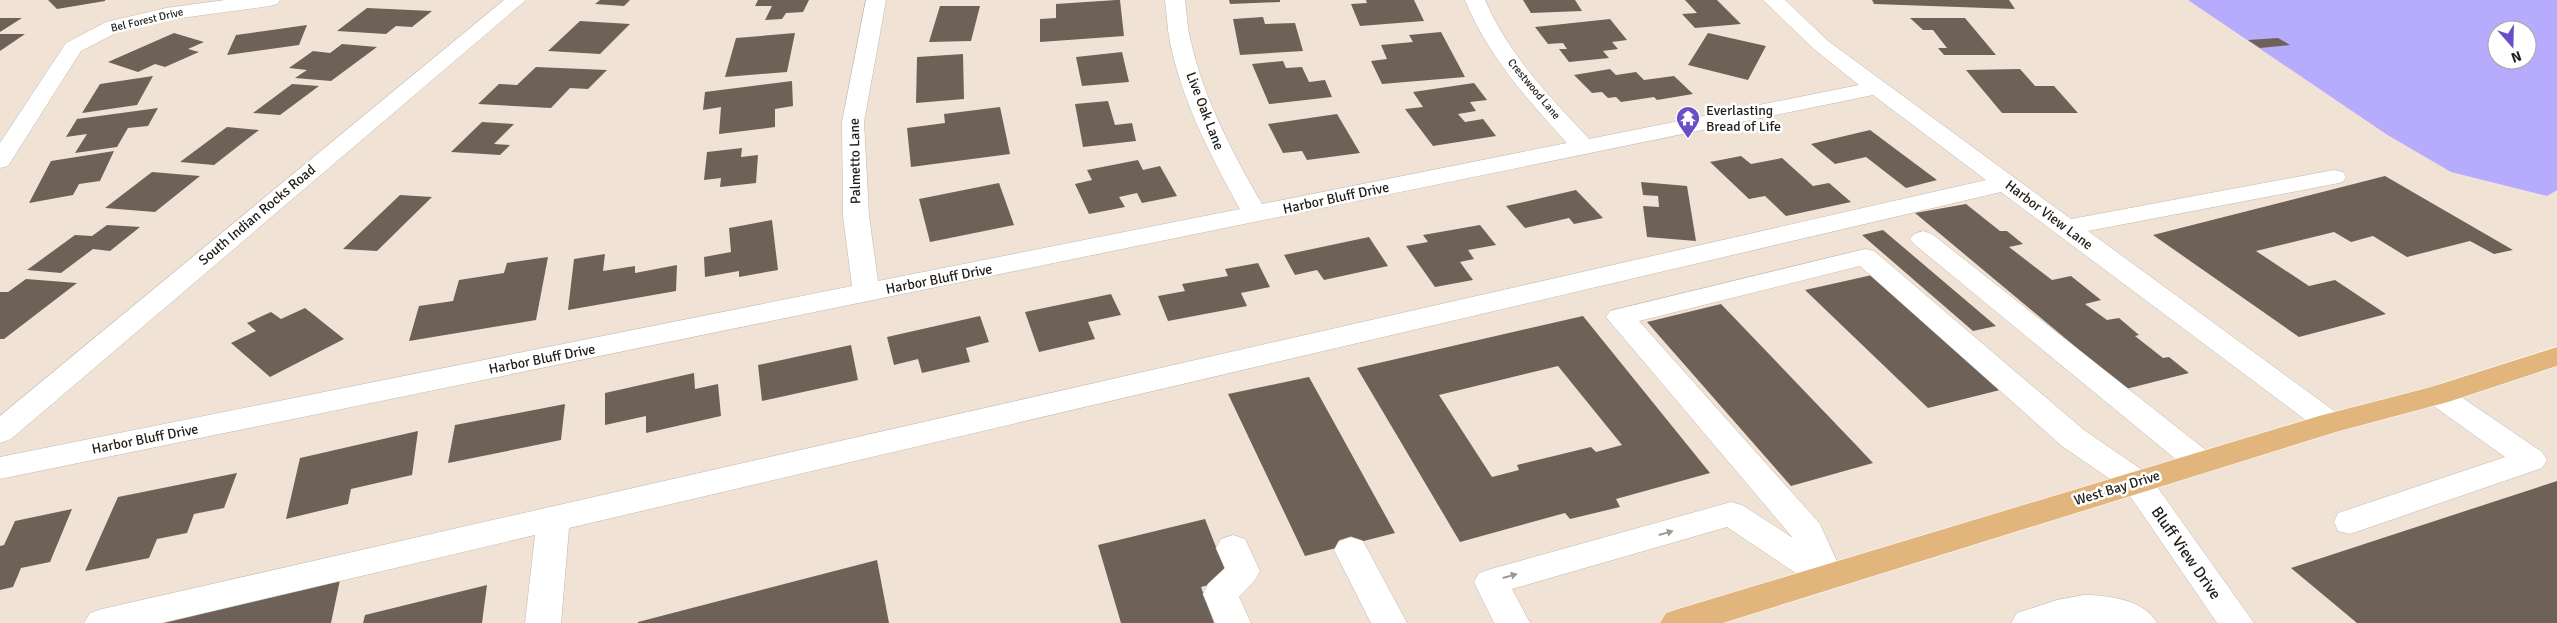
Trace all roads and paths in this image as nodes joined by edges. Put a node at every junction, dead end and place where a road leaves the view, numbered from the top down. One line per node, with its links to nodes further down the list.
1 (270, 0): 9 (street, Bel Forest Drive)
2 (516, 0): 19 (street, South Indian Rocks Road)
3 (876, 0): 15 (street, Palmetto Lane)
4 (1175, 0): 12 (street, Live Oak Lane)
5 (1475, 0): 8 (street, Crestwood Lane)
6 (1773, 0): 7 (street, Harbor View Lane)
7 (1878, 88): 8 (street, Harbor Bluff Drive); 11 (street, Harbor View Lane)
8 (1584, 147): 12 (street, Harbor Bluff Drive)
9 (0, 161)
10 (2334, 177): 13 (street)
11 (2006, 183): 13 (street, Harbor View Lane); 23 (street)
12 (1256, 215): 15 (street, Harbor Bluff Drive)
13 (2066, 228): 18 (street, Harbor View Lane)
14 (1923, 239): 20 (street)
15 (866, 294): 21 (street, Harbor Bluff Drive)
16 (2557, 356): 17 (main road, West Bay Drive)
17 (2438, 395): 18 (main road, West Bay Drive); 24 (street)
18 (2330, 423): 20 (main road, West Bay Drive)
19 (0, 432)
20 (2201, 463): 22 (main road, West Bay Drive)
21 (0, 468)
22 (2137, 482): 27 (main road, West Bay Drive); 27 (street); 36 (street, Bluff View Drive)
23 (553, 519): 28 (street); 29 (street)
24 (2350, 522)
25 (1233, 548): 30 (street)
26 (1351, 550): 31 (street)
27 (1827, 577): 32 (street, one-way to 27); 33 (main road, West Bay Drive)
28 (102, 623)
29 (544, 623)
30 (1233, 623)
31 (1389, 623)
32 (1512, 623)
33 (1678, 623)
34 (2029, 623): 35 (street)
35 (2139, 623)
36 (2236, 623)

